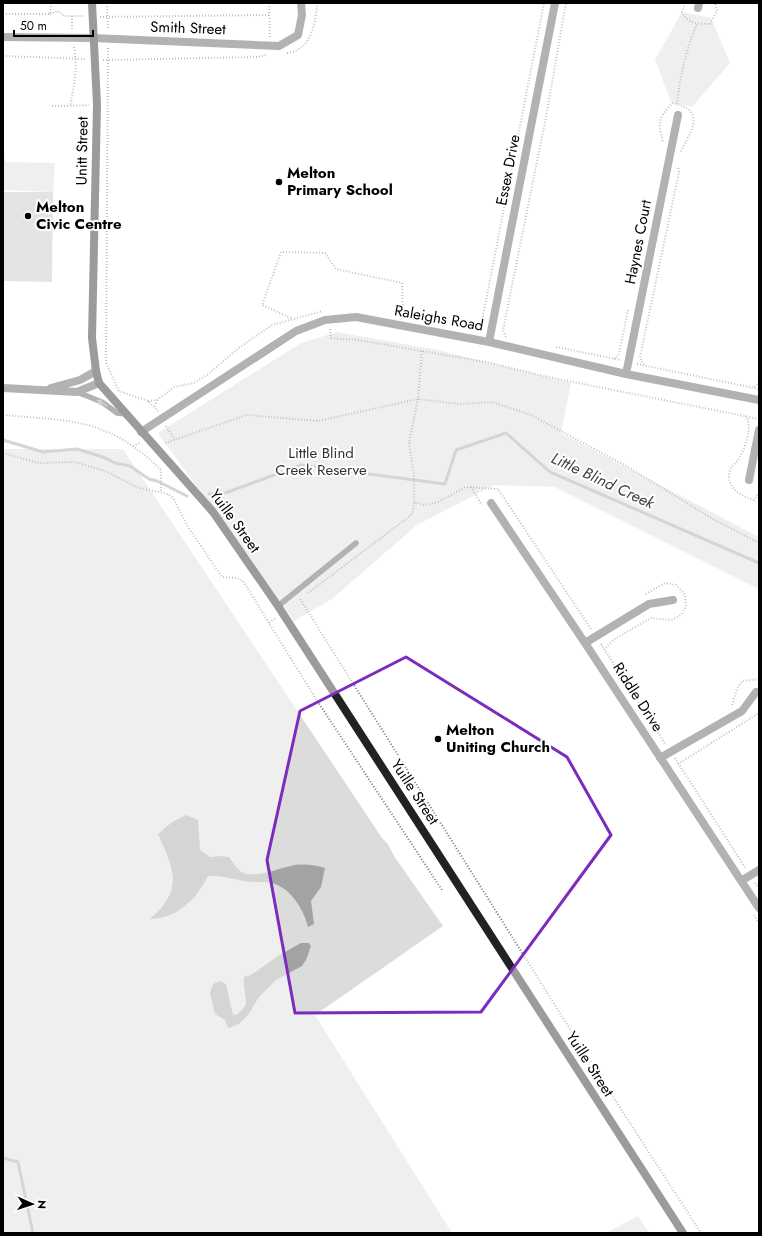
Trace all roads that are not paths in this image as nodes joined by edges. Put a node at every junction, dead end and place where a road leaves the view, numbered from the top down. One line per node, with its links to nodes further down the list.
1 (92, 3): 5 (street, Unitt Street)
2 (301, 3): 5 (street, Smith Street)
3 (555, 3): 7 (street, Essex Drive)
4 (3, 37): 5 (street, Smith Street)
5 (93, 38): 8 (street, Unitt Street)
6 (678, 115): 9 (street, Haynes Court)
7 (490, 338): 9 (street, Raleighs Road); 17 (street, Raleighs Road)
8 (96, 371): 10 (street, Yuille Street); 12 (street)
9 (626, 374): 14 (street, Raleighs Road)
10 (99, 383): 13 (street); 15 (street, Yuille Street)
11 (3, 388): 12 (street)
12 (46, 389): 13 (street)
13 (77, 392): 15 (lane, one-way to 13)
14 (759, 400)
15 (125, 414): 17 (street, Yuille Street)
16 (759, 430): 18 (street)
17 (141, 432): 22 (street, Yuille Street)
18 (749, 480)
19 (491, 503): 23 (street, Riddle Drive)
20 (356, 543): 22 (lane)
21 (673, 600): 23 (street)
22 (278, 606): 29 (street, Yuille Street)
23 (585, 643): 25 (street, Riddle Drive)
24 (756, 692): 25 (street)
25 (660, 758): 27 (street, Riddle Drive)
26 (759, 870): 27 (street)
27 (741, 881): 28 (street, Riddle Drive)
28 (759, 908)
29 (683, 1233)

